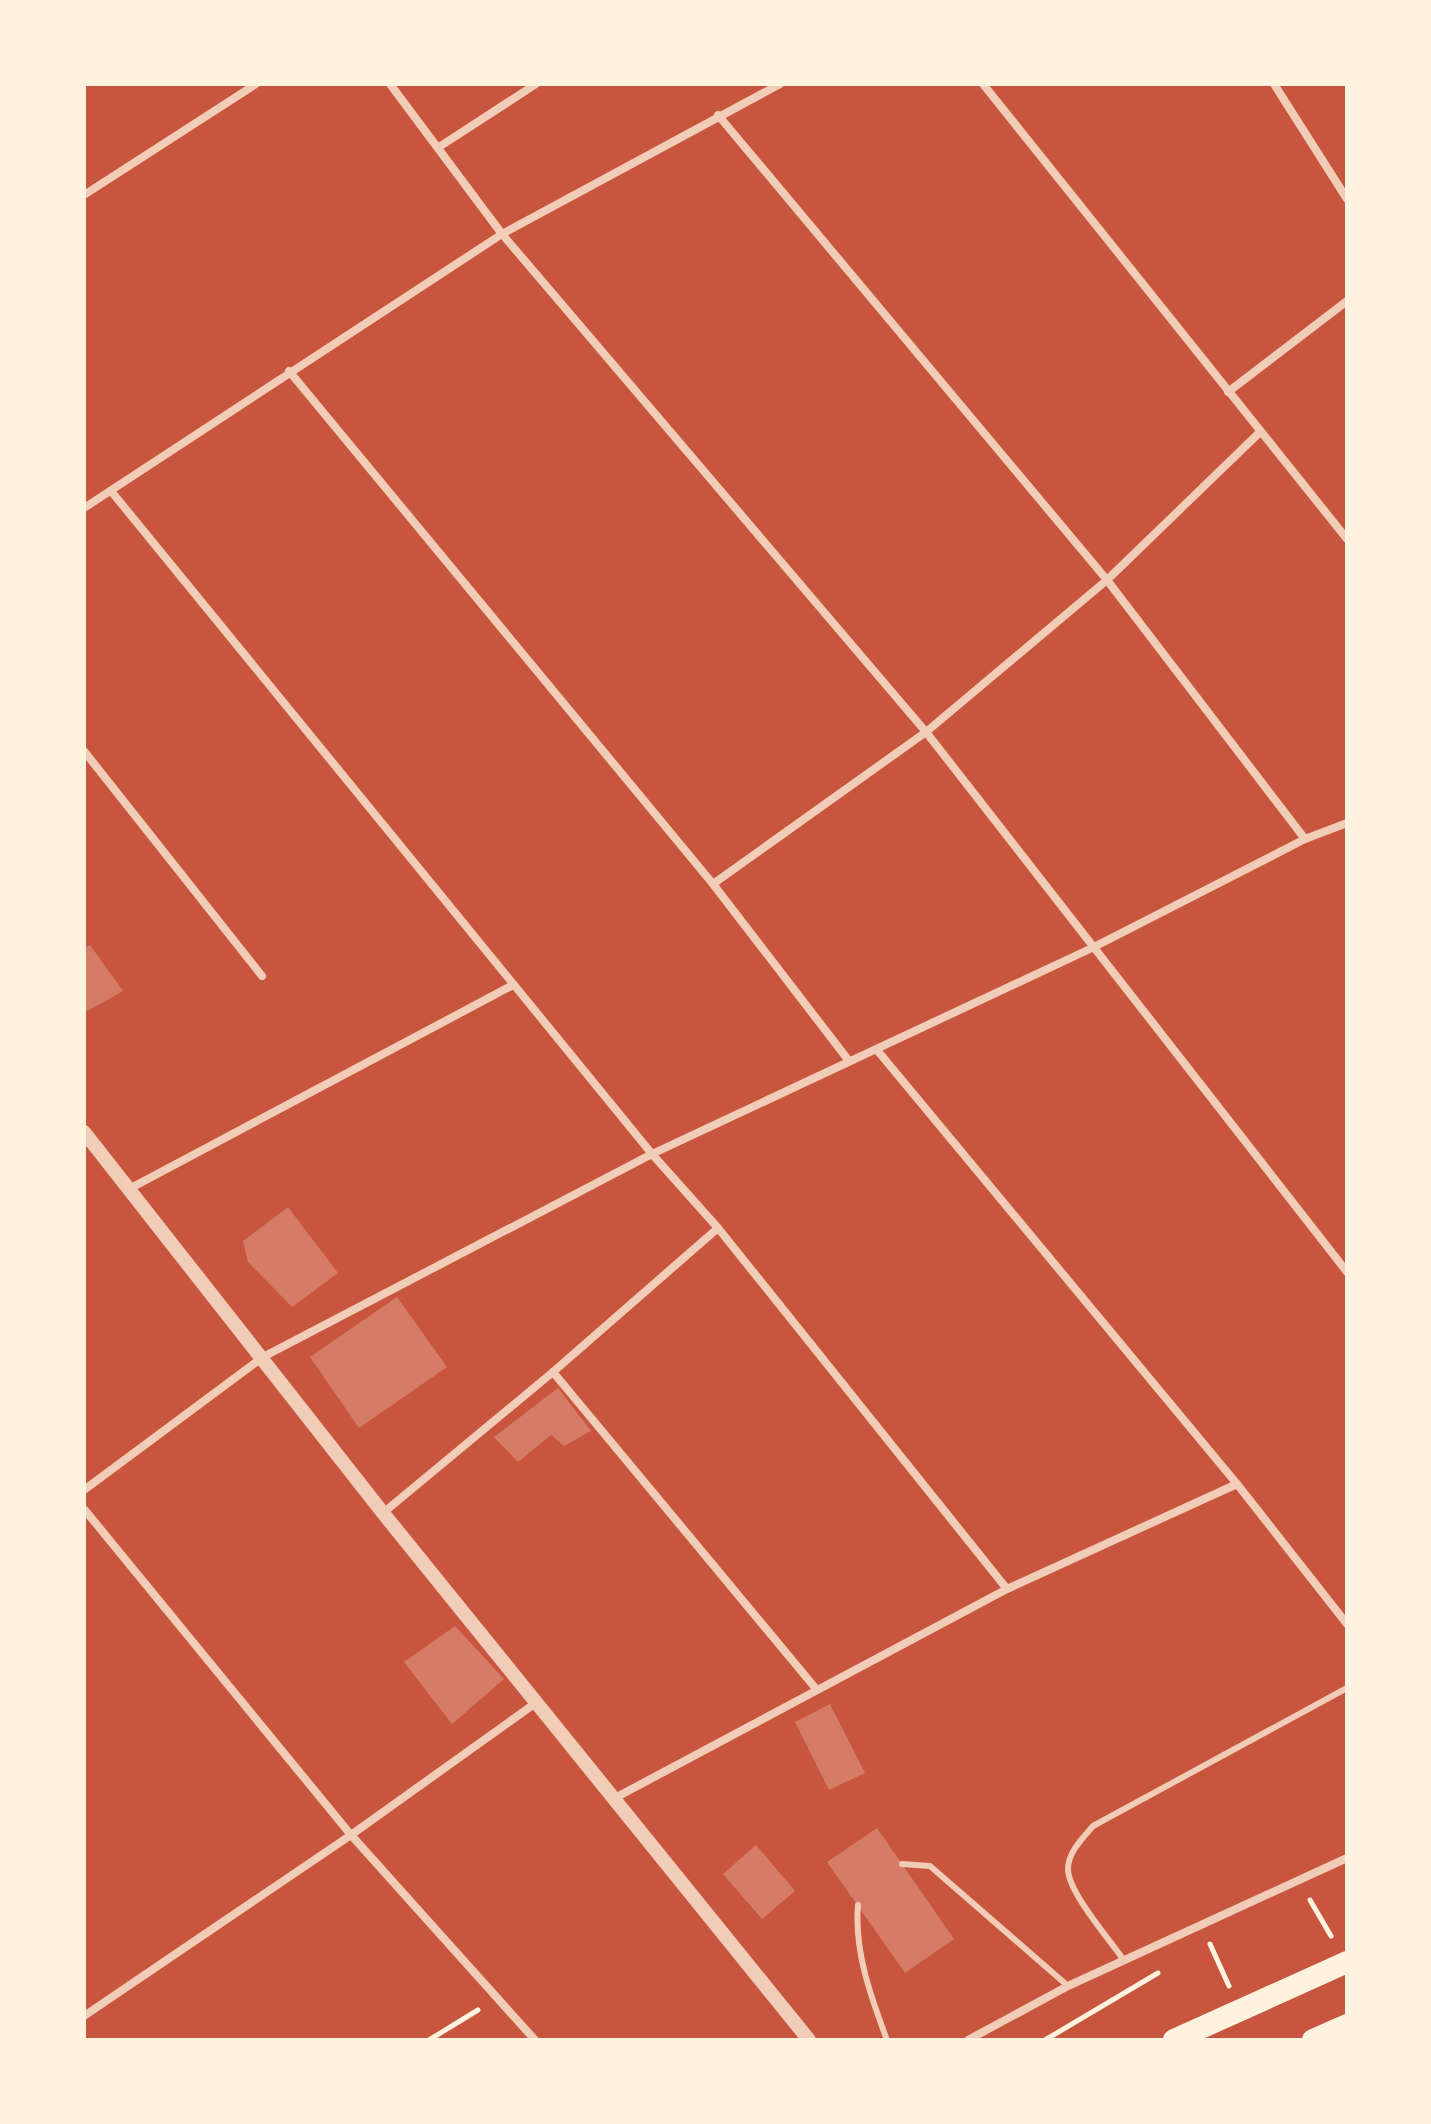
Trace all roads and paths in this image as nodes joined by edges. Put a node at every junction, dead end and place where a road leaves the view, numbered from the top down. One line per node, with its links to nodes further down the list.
1 (256, 84): 9 (street)
2 (390, 84): 8 (street)
3 (536, 84): 8 (street)
4 (780, 84): 7 (street)
5 (983, 84): 14 (street)
6 (1274, 84): 10 (street)
7 (718, 115): 11 (street); 19 (street)
8 (439, 147): 11 (street)
9 (84, 195)
10 (1347, 199)
11 (502, 234): 13 (street); 20 (street)
12 (1347, 301): 14 (street)
13 (289, 371): 16 (street); 24 (street)
14 (1228, 392): 15 (street)
15 (1259, 433): 18 (street); 19 (street)
16 (111, 491): 17 (street); 27 (street)
17 (84, 508)
18 (1347, 539)
19 (1107, 580): 20 (street); 23 (street)
20 (926, 732): 24 (street); 25 (street)
21 (84, 751): 26 (street)
22 (1347, 823): 23 (street)
23 (1305, 839): 25 (street)
24 (713, 884): 29 (street)
25 (1092, 948): 28 (street); 34 (street)
26 (262, 976)
27 (513, 985): 31 (street); 32 (street)
28 (877, 1050): 29 (street); 37 (street)
29 (849, 1061): 31 (street)
30 (85, 1133): 32 (street)
31 (652, 1154): 33 (street); 35 (street)
32 (127, 1190): 35 (street)
33 (718, 1228): 36 (street); 41 (street)
34 (1347, 1272)
35 (263, 1357): 38 (street); 40 (street)
36 (553, 1372): 40 (street); 44 (street)
37 (1237, 1484): 41 (street); 42 (street)
38 (84, 1490)
39 (84, 1509): 47 (street)
40 (383, 1513): 45 (street)
41 (1007, 1589): 44 (street)
42 (1347, 1624)
43 (1347, 1688): 54 (lane)
44 (817, 1690): 46 (street)
45 (537, 1702): 46 (street); 47 (street)
46 (612, 1799): 63 (street)
47 (351, 1835): 58 (street); 59 (street)
48 (1347, 1858): 54 (street)
49 (902, 1864): 57 (lane)
50 (858, 1905): 64 (lane)
51 (1295, 1905): 55 (path)
52 (1224, 1937): 53 (path)
53 (1196, 1951)
54 (1123, 1959): 57 (street)
55 (1346, 1962): 67 (highway)
56 (1169, 1967): 66 (path)
57 (1068, 1986): 65 (street)
58 (499, 1998): 61 (path); 62 (street)
59 (84, 2015)
60 (1347, 2025): 68 (highway)
61 (429, 2040)
62 (535, 2040)
63 (809, 2040)
64 (887, 2040)
65 (968, 2040)
66 (1045, 2040)
67 (1174, 2040)
68 (1313, 2040)

